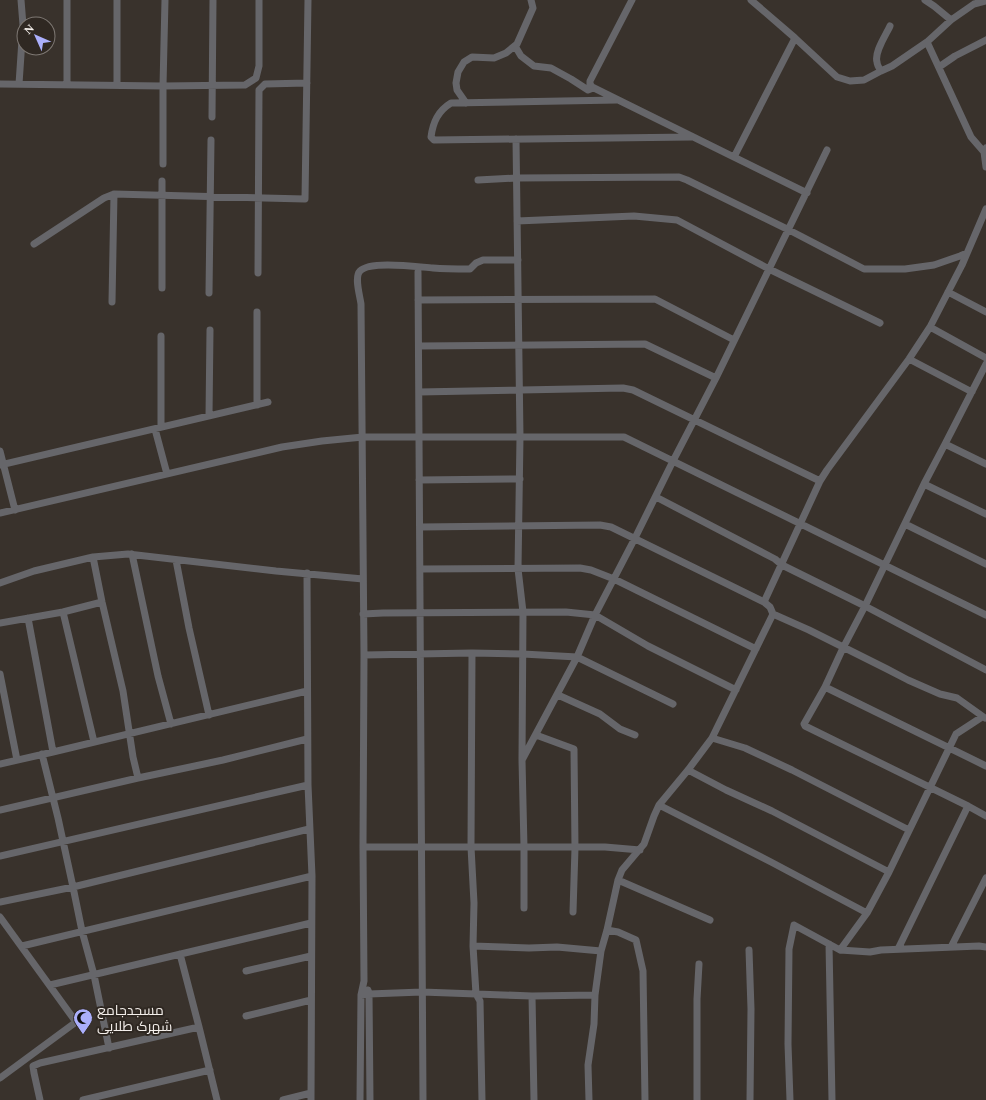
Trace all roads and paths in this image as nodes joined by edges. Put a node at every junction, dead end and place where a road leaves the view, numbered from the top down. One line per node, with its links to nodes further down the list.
1 (21, 0): 24 (street)
2 (67, 0): 25 (street)
3 (117, 0): 26 (street)
4 (165, 0): 27 (street)
5 (213, 0): 28 (street)
6 (259, 0): 28 (street)
7 (308, 0): 22 (street)
8 (531, 0): 19 (street)
9 (632, 0): 29 (street)
10 (751, 0): 16 (street)
11 (924, 0): 14 (street)
12 (986, 1): 13 (street)
13 (973, 2): 14 (street)
14 (951, 20): 18 (street)
15 (890, 26): 21 (street)
16 (795, 38): 21 (street); 38 (street)
17 (986, 40): 20 (street)
18 (927, 42): 20 (street); 21 (street)
19 (515, 46): 29 (street); 31 (street)
20 (939, 66): 37 (street)
21 (881, 71)
22 (307, 83): 48 (street); 48 (street)
23 (0, 84): 24 (street)
24 (19, 84): 25 (street)
25 (67, 84): 26 (street)
26 (117, 85): 27 (street)
27 (163, 86): 28 (street); 39 (street)
28 (212, 86): 32 (street)
29 (593, 88): 30 (street)
30 (617, 100): 31 (street); 33 (street)
31 (466, 103): 34 (street)
32 (212, 117)
33 (692, 137): 34 (street); 38 (street)
34 (516, 139): 41 (street)
35 (211, 140): 47 (street)
36 (828, 150): 44 (street)
37 (985, 150): 40 (street)
38 (734, 157): 44 (street)
39 (163, 164)
40 (986, 167)
41 (517, 178): 42 (street); 50 (street); 51 (street)
42 (478, 180)
43 (162, 181): 46 (street)
44 (807, 192): 51 (street)
45 (114, 194): 46 (street); 52 (street); 63 (street)
46 (162, 196): 47 (street); 58 (street)
47 (210, 197): 48 (street); 60 (street)
48 (258, 198): 56 (street)
49 (986, 210): 53 (street)
50 (517, 221): 54 (street); 55 (street)
51 (789, 230): 53 (street); 55 (street)
52 (34, 244)
53 (967, 252): 59 (street)
54 (518, 260): 62 (street); 85 (street)
55 (769, 269): 66 (street); 70 (street)
56 (258, 272)
57 (418, 272): 61 (street)
58 (162, 288)
59 (948, 292): 65 (street); 67 (street)
60 (209, 293)
61 (418, 300): 62 (street); 72 (street)
62 (518, 300): 70 (street); 71 (street)
63 (112, 302)
64 (257, 312): 81 (street)
65 (986, 312)
66 (880, 323)
67 (930, 327): 73 (street); 74 (street)
68 (210, 330): 82 (street)
69 (161, 336): 84 (street)
70 (734, 340): 76 (street)
71 (519, 345): 72 (street); 76 (street); 77 (street)
72 (419, 346): 78 (street)
73 (986, 358)
74 (909, 359): 79 (street); 96 (street)
75 (986, 364): 79 (street)
76 (716, 378): 83 (street)
77 (520, 390): 78 (street); 83 (street); 86 (street)
78 (419, 392): 87 (street)
79 (972, 392): 88 (street)
80 (268, 402): 81 (street)
81 (257, 405): 82 (street)
82 (209, 416): 84 (street)
83 (694, 419): 90 (street); 96 (street)
84 (158, 428): 91 (street); 93 (street)
85 (363, 437): 87 (street); 93 (street); 116 (street)
86 (520, 437): 87 (street); 90 (street); 95 (street)
87 (419, 438): 94 (street)
88 (945, 444): 92 (street); 97 (street)
89 (0, 451): 91 (street)
90 (673, 461): 98 (street); 102 (street)
91 (2, 464): 99 (street)
92 (986, 464)
93 (167, 474): 99 (street)
94 (419, 480): 95 (street); 105 (street)
95 (520, 480): 104 (street)
96 (820, 481): 102 (street)
97 (924, 484): 101 (street); 103 (street)
98 (656, 497): 106 (street); 111 (street)
99 (15, 510): 100 (street)
100 (0, 513)
101 (986, 514)
102 (801, 524): 111 (street); 112 (street)
103 (905, 524): 110 (street); 112 (street)
104 (519, 525): 105 (street); 106 (street); 114 (street)
105 (420, 527): 113 (street)
106 (635, 538): 117 (street); 120 (street)
107 (132, 554): 108 (street); 109 (street); 147 (street)
108 (93, 557): 118 (street); 119 (street)
109 (176, 560): 115 (street); 145 (street)
110 (986, 564)
111 (782, 565): 120 (street); 121 (street)
112 (884, 565): 121 (street); 128 (street)
113 (420, 569): 114 (street); 124 (street)
114 (518, 569): 117 (street); 123 (street)
115 (307, 573): 116 (street); 142 (street)
116 (363, 579): 125 (street)
117 (614, 579): 127 (street); 132 (street)
118 (0, 583)
119 (102, 602): 122 (street); 148 (street)
120 (764, 602): 126 (street)
121 (865, 606): 131 (street); 138 (street)
122 (63, 612): 129 (street); 153 (street)
123 (523, 612): 124 (street); 127 (street); 134 (street)
124 (420, 613): 125 (street); 136 (street)
125 (363, 614): 135 (street)
126 (773, 614): 131 (street); 132 (street)
127 (595, 615): 137 (street); 141 (street)
128 (986, 615)
129 (28, 618): 130 (street); 155 (street)
130 (0, 623)
131 (843, 648): 140 (street); 146 (street)
132 (756, 649): 141 (street)
133 (472, 654): 134 (street); 136 (street); 175 (street)
134 (523, 654): 137 (street); 158 (street)
135 (364, 655): 136 (street); 173 (street)
136 (420, 655): 174 (street)
137 (577, 657): 143 (street); 144 (street)
138 (986, 670)
139 (0, 674): 157 (street)
140 (824, 687): 154 (street); 164 (street)
141 (736, 690): 151 (street)
142 (307, 691): 145 (street); 152 (street)
143 (558, 695): 149 (street); 150 (street)
144 (673, 704)
145 (209, 715): 147 (street)
146 (984, 718): 154 (street)
147 (171, 724): 148 (street)
148 (129, 734): 153 (street); 162 (street)
149 (536, 735): 158 (street); 177 (street)
150 (635, 735)
151 (712, 738): 161 (street); 171 (street)
152 (307, 739): 162 (street); 163 (street)
153 (94, 742): 155 (street)
154 (949, 747): 160 (street); 164 (street)
155 (52, 752): 156 (street)
156 (42, 754): 157 (street); 165 (street)
157 (17, 760): 159 (street)
158 (522, 760): 176 (street)
159 (0, 764)
160 (986, 766)
161 (688, 770): 166 (street); 180 (street)
162 (138, 778): 165 (street)
163 (308, 785): 170 (street); 172 (street)
164 (930, 788): 167 (street); 171 (street)
165 (53, 798): 168 (street); 172 (street)
166 (659, 805): 178 (street); 188 (street)
167 (968, 806): 169 (street); 199 (street)
168 (0, 810)
169 (986, 816)
170 (309, 829): 181 (street); 184 (street)
171 (909, 830): 180 (street)
172 (63, 842): 179 (street); 184 (street)
173 (363, 847): 174 (street); 208 (street)
174 (421, 847): 175 (street); 210 (street)
175 (471, 847): 176 (street); 196 (street)
176 (524, 847): 177 (street); 186 (street)
177 (575, 848): 178 (street); 187 (street)
178 (640, 850): 183 (street)
179 (0, 856)
180 (889, 872): 188 (street)
181 (312, 876): 191 (street); 193 (street)
182 (986, 878): 197 (street)
183 (618, 880): 190 (street); 192 (street)
184 (73, 887): 185 (street); 193 (street)
185 (0, 902)
186 (524, 908)
187 (573, 912)
188 (867, 913): 201 (street)
189 (0, 916): 195 (street)
190 (710, 920)
191 (311, 923): 203 (street); 204 (street)
192 (607, 930): 202 (street); 233 (street)
193 (82, 932): 195 (street); 207 (street)
194 (829, 944): 201 (street); 236 (street); 237 (street)
195 (22, 946): 209 (street)
196 (473, 946): 202 (street); 212 (street)
197 (950, 947): 198 (street); 199 (street)
198 (986, 947)
199 (898, 949): 201 (street)
200 (749, 950): 235 (street)
201 (840, 950)
202 (601, 951): 214 (street)
203 (180, 954): 207 (street); 218 (street)
204 (311, 956): 206 (street); 216 (street)
205 (699, 964): 234 (street)
206 (246, 970)
207 (94, 975): 209 (street); 219 (street)
208 (364, 981): 211 (street); 213 (street)
209 (50, 985): 221 (street)
210 (422, 992): 211 (street); 212 (street); 229 (street)
211 (369, 994): 213 (street); 228 (street)
212 (476, 994): 215 (street); 230 (street)
213 (360, 995): 227 (street)
214 (595, 995): 215 (street); 232 (street)
215 (532, 996): 231 (street)
216 (311, 1000): 217 (street); 222 (street)
217 (246, 1016)
218 (199, 1027): 219 (street); 220 (street)
219 (109, 1048): 223 (street)
220 (210, 1070): 224 (street); 225 (street)
221 (0, 1078)
222 (311, 1097): 226 (street)
223 (40, 1100)
224 (83, 1100)
225 (217, 1100)
226 (283, 1100)
227 (360, 1100)
228 (370, 1100)
229 (423, 1100)
230 (482, 1100)
231 (534, 1100)
232 (589, 1100)
233 (645, 1100)
234 (697, 1100)
235 (750, 1100)
236 (790, 1100)
237 (832, 1100)

